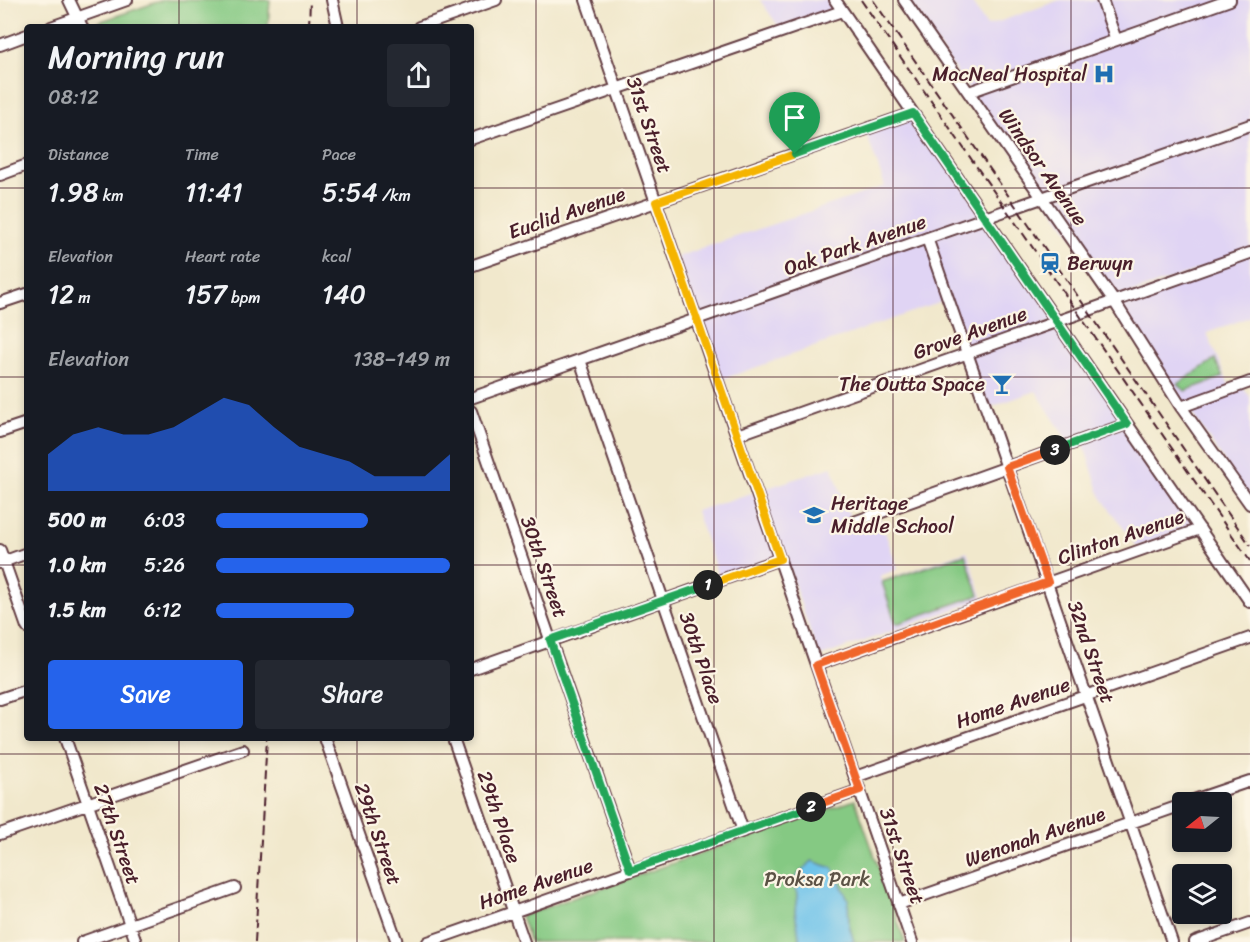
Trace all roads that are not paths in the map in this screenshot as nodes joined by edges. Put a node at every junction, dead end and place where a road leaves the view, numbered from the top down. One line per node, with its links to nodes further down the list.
1 (69, 0): 11 (street)
2 (127, 0): 11 (street)
3 (332, 0): 12 (street)
4 (496, 0): 13 (street)
5 (586, 0): 17 (street, 31st Street)
6 (835, 0): 10 (street)
7 (904, 0): 18 (street, Windsor Avenue)
8 (1102, 0): 15 (street)
9 (1230, 0): 15 (street)
10 (842, 10): 17 (street); 19 (street)
11 (80, 22)
12 (337, 24)
13 (428, 24)
14 (24, 36): 16 (street)
15 (1116, 40): 18 (street)
16 (0, 45)
17 (617, 89): 21 (street); 25 (street, 31st Street)
18 (969, 92): 24 (street, Windsor Avenue)
19 (913, 113): 25 (street, Euclid Avenue); 26 (street)
20 (1250, 124): 24 (street, Oak Park Avenue)
21 (474, 138)
22 (24, 166): 23 (street)
23 (0, 175)
24 (1043, 198): 26 (street, Oak Park Avenue); 31 (street, Windsor Avenue)
25 (656, 202): 29 (street, Euclid Avenue); 33 (street, 31st Street)
26 (987, 218): 27 (street, Oak Park Avenue); 34 (street)
27 (927, 238): 33 (street, Oak Park Avenue); 35 (street, 32nd Street)
28 (1250, 253): 31 (street, Grove Avenue)
29 (474, 265)
30 (24, 295): 32 (street)
31 (1114, 301): 34 (street, Grove Avenue); 39 (street, Windsor Avenue)
32 (0, 303)
33 (697, 319): 36 (street, Oak Park Avenue); 44 (street, 31st Street)
34 (1057, 321): 35 (street, Grove Avenue); 42 (street)
35 (967, 353): 44 (street, Grove Avenue); 45 (street, 32nd Street)
36 (580, 360): 38 (street, Oak Park Avenue); 54 (street, 30th Place)
37 (1250, 382): 39 (street)
38 (474, 397)
39 (1181, 407): 46 (street, Windsor Avenue)
40 (474, 420): 58 (street, 30th Street)
41 (24, 424): 43 (street)
42 (1127, 424): 45 (street); 48 (street)
43 (0, 432)
44 (737, 435): 51 (street, 31st Street)
45 (1007, 467): 47 (street); 53 (street, 32nd Street)
46 (1250, 504)
47 (855, 522)
48 (1200, 529): 53 (street, Clinton Avenue); 55 (street)
49 (0, 550): 52 (street)
50 (24, 555): 52 (street)
51 (780, 559): 54 (street); 59 (street, 31st Street)
52 (2, 562): 56 (street)
53 (1048, 582): 59 (street, Clinton Avenue); 62 (street, 32nd Street)
54 (663, 602): 58 (street); 75 (street, 30th Place)
55 (1250, 602)
56 (24, 619)
57 (1250, 638): 62 (street, Home Avenue)
58 (550, 640): 60 (street); 77 (street, 30th Street)
59 (816, 665): 68 (street, 31st Street)
60 (474, 668)
61 (24, 691): 63 (street)
62 (1087, 695): 68 (street, Home Avenue); 74 (street, 32nd Street)
63 (0, 699)
64 (66, 741): 72 (street, 27th Street)
65 (326, 741): 85 (street, 29th Street)
66 (454, 741): 80 (street, 29th Place)
67 (243, 750): 72 (street)
68 (855, 777): 70 (street, 31st Street)
69 (1250, 781): 71 (street)
70 (860, 790): 75 (street, Home Avenue); 79 (street, 31st Street)
71 (1218, 792)
72 (88, 804): 76 (street); 82 (street, 27th Street)
73 (1172, 808): 74 (street, Wenonah Avenue)
74 (1131, 822): 79 (street, Wenonah Avenue); 89 (street, 32nd Street)
75 (742, 831): 77 (street, Home Avenue)
76 (0, 834)
77 (630, 870): 80 (street, Home Avenue)
78 (235, 888): 82 (street)
79 (899, 904): 88 (street, 31st Street)
80 (513, 911): 86 (street, Home Avenue); 87 (street, 29th Place)
81 (1250, 923): 90 (street)
82 (130, 925): 83 (street); 84 (street, 27th Street)
83 (82, 942)
84 (136, 942)
85 (397, 942)
86 (428, 942)
87 (524, 942)
88 (912, 942)
89 (1172, 942)
90 (1195, 942)

